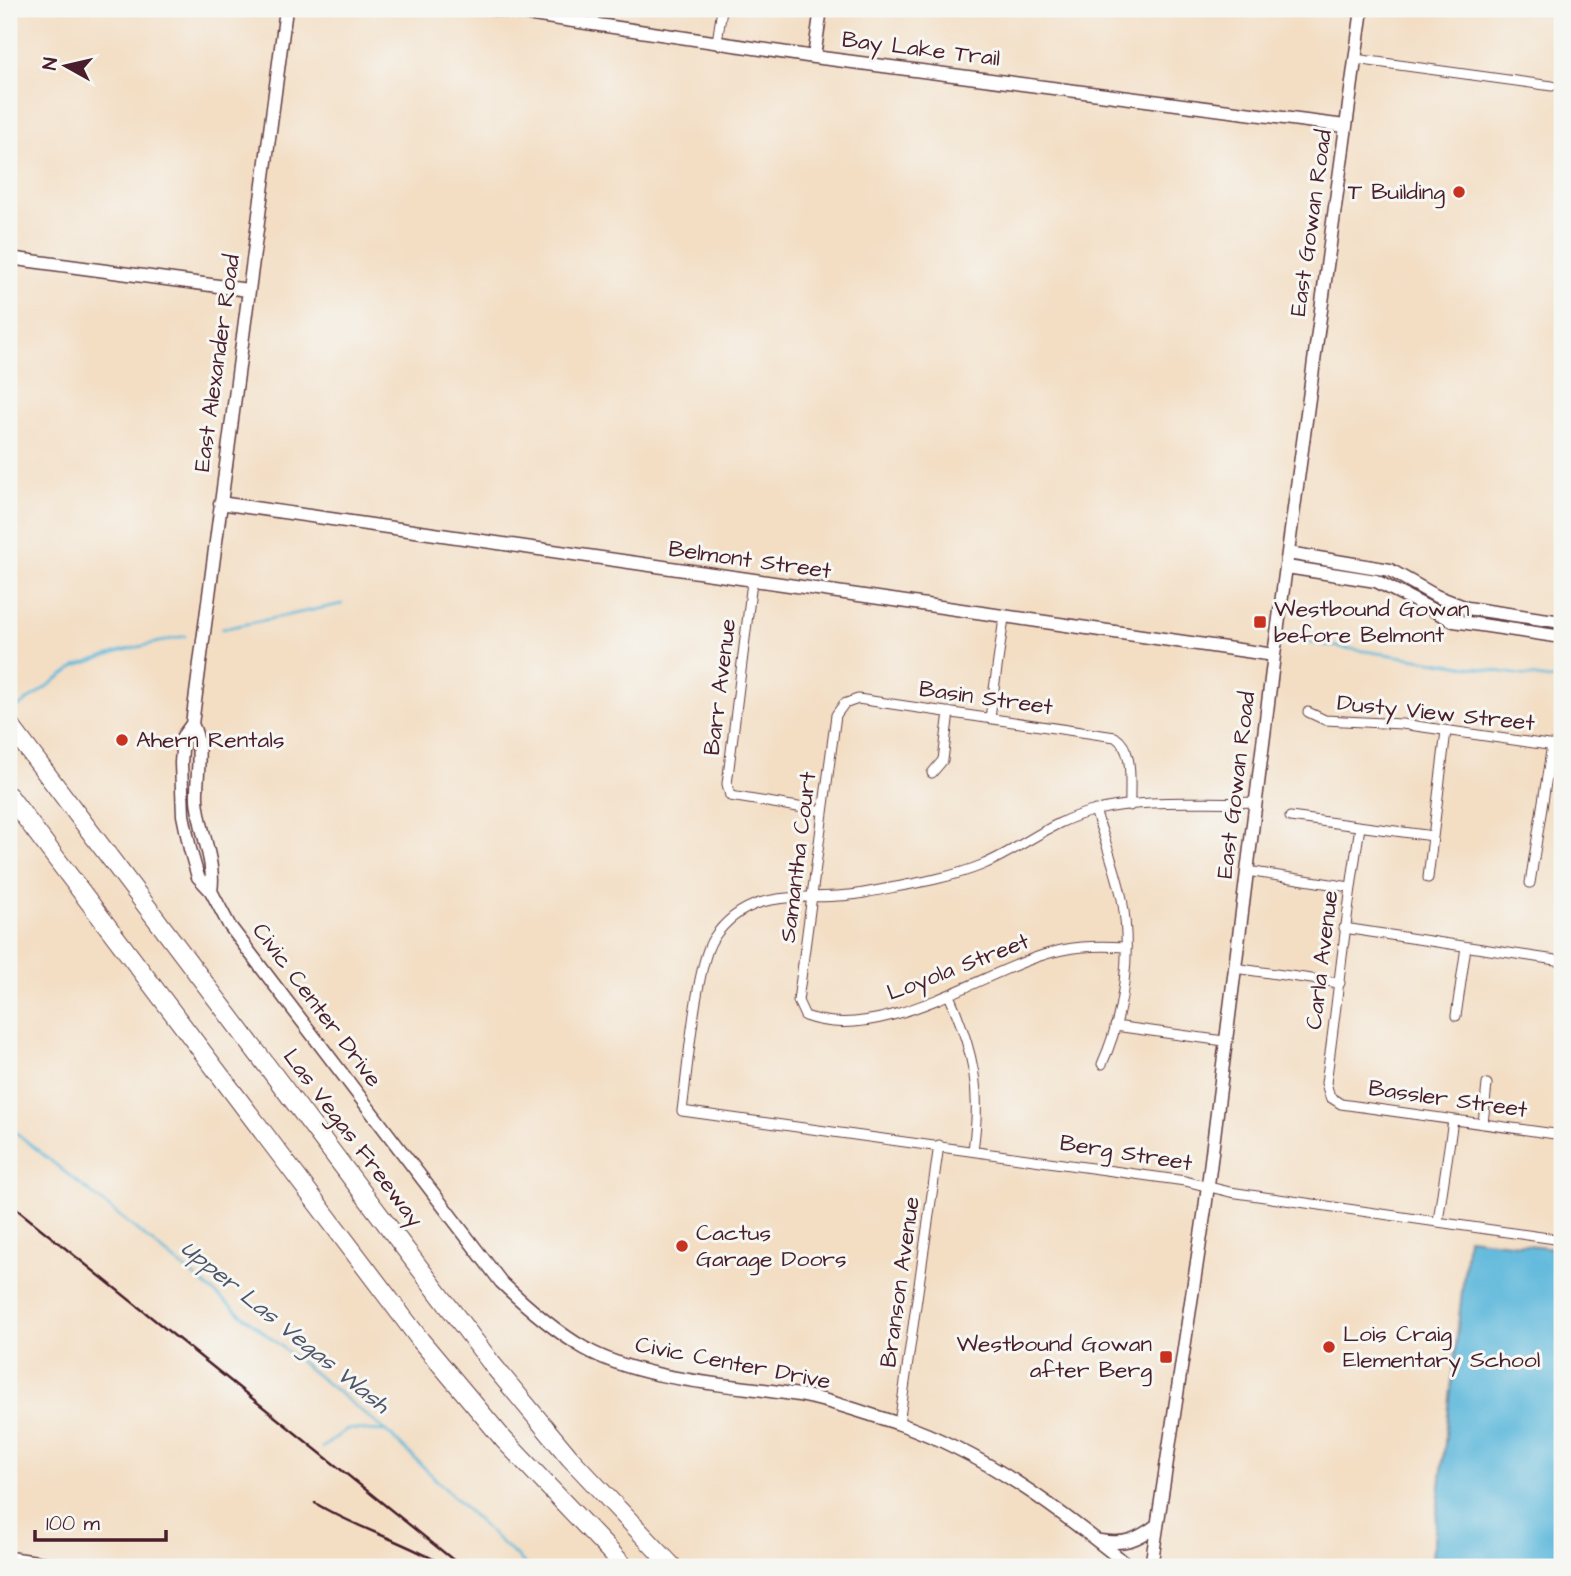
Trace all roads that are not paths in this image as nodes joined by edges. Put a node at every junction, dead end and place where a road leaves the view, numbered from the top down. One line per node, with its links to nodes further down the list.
1 (286, 9): 13 (street, East Alexander Road)
2 (492, 9): 6 (street, Bay Lake Trail)
3 (722, 9): 7 (street)
4 (821, 9): 8 (street)
5 (1362, 9): 9 (street, East Gowan Road)
6 (555, 13): 7 (street, Bay Lake Trail)
7 (717, 42): 8 (street, Bay Lake Trail)
8 (814, 57): 11 (street, Bay Lake Trail)
9 (1355, 59): 10 (street); 11 (street, East Gowan Road)
10 (1552, 86)
11 (1345, 126): 15 (street, East Gowan Road)
12 (9, 258): 13 (street)
13 (248, 290): 14 (street, East Alexander Road)
14 (220, 503): 17 (street, Belmont Street); 43 (street, East Alexander Road)
15 (1289, 553): 16 (street, East Gowan Road); 19 (street)
16 (1287, 566): 20 (street); 21 (street, East Gowan Road)
17 (752, 582): 18 (street, Belmont Street); 35 (street, Barr Avenue)
18 (1004, 618): 21 (street, Belmont Street); 25 (street)
19 (1562, 622)
20 (1562, 638)
21 (1274, 655): 32 (street, East Gowan Road)
22 (844, 704): 23 (street, Basin Street); 35 (street, Samantha Court)
23 (949, 712): 25 (street, Basin Street); 30 (street)
24 (1307, 712): 27 (street, Dusty View Street)
25 (990, 718): 33 (street, Basin Street)
26 (9, 724): 73 (highway, Las Vegas Freeway)
27 (1446, 731): 28 (street, Dusty View Street); 38 (street)
28 (1552, 745): 29 (street, Dusty View Street); 41 (street)
29 (1562, 747)
30 (932, 773)
31 (9, 796): 72 (highway)
32 (1256, 802): 33 (street); 39 (street, East Gowan Road)
33 (1130, 806): 34 (street)
34 (1095, 810): 44 (street); 46 (street)
35 (823, 811): 44 (street, Samantha Court)
36 (1290, 817): 37 (street)
37 (1360, 827): 38 (street); 42 (street, Carla Avenue)
38 (1433, 836): 40 (street)
39 (1247, 871): 42 (street); 49 (street, East Gowan Road)
40 (1428, 878)
41 (1530, 883)
42 (1350, 887): 45 (street, Carla Avenue)
43 (211, 891): 67 (street, Civic Center Drive)
44 (812, 896): 52 (street, Samantha Court); 62 (street, Berg Street)
45 (1344, 928): 47 (street); 50 (street, Carla Avenue)
46 (1125, 947): 51 (street, Loyola Street); 54 (street)
47 (1466, 947): 48 (street); 53 (street)
48 (1562, 961)
49 (1234, 968): 50 (street); 55 (street, East Gowan Road)
50 (1340, 983): 58 (street, Carla Avenue)
51 (949, 995): 52 (street, Loyola Street); 63 (street)
52 (805, 1016)
53 (1456, 1016)
54 (1115, 1026): 55 (street); 56 (street)
55 (1224, 1041): 64 (street, East Gowan Road)
56 (1102, 1064)
57 (1488, 1084): 60 (street)
58 (1330, 1097): 59 (street, Bassler Street)
59 (1453, 1120): 60 (street, Bassler Street); 65 (street)
60 (1483, 1124): 61 (street, Bassler Street)
61 (1562, 1135)
62 (939, 1145): 63 (street, Berg Street); 67 (street, Branson Avenue)
63 (972, 1150): 64 (street, Berg Street)
64 (1208, 1186): 65 (street, Berg Street); 68 (street, East Gowan Road)
65 (1438, 1221): 66 (street, Berg Street)
66 (1562, 1240)
67 (899, 1424): 69 (street, Civic Center Drive)
68 (1157, 1525): 69 (street); 75 (street, East Gowan Road)
69 (1097, 1541): 74 (street, Civic Center Drive)
70 (9, 1559): 71 (street)
71 (73, 1567)
72 (625, 1567)
73 (673, 1567)
74 (1130, 1567)
75 (1151, 1567)

